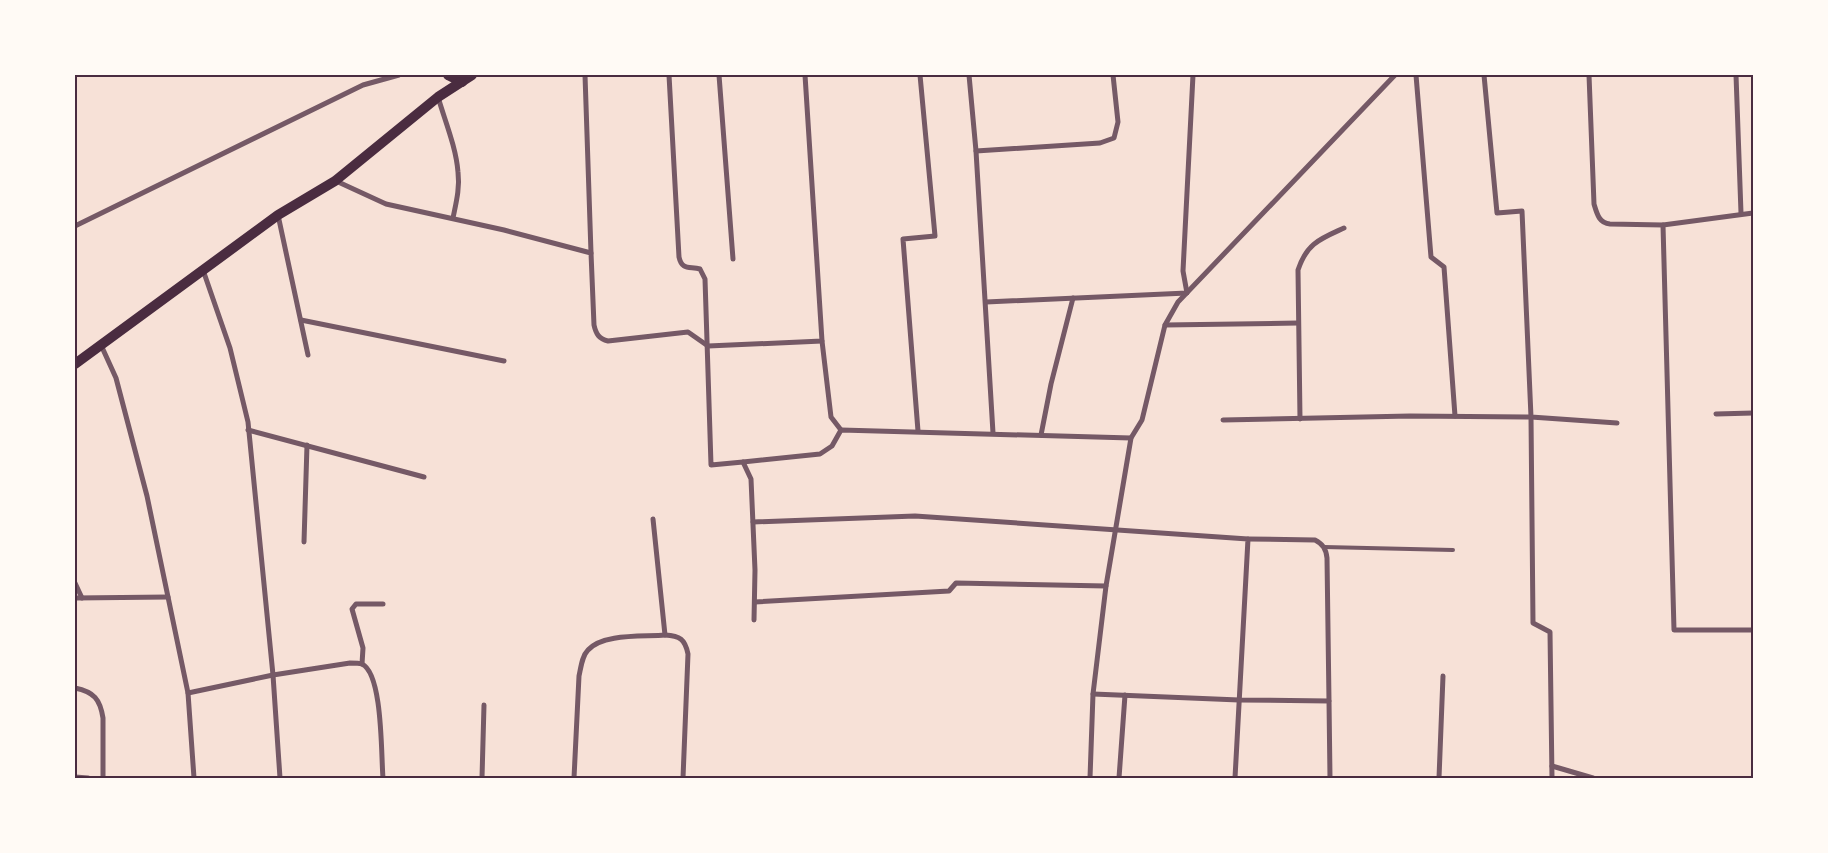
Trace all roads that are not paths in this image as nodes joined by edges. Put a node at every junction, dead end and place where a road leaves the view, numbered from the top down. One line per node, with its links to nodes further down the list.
1 (399, 75): 26 (street)
2 (448, 75): 17 (main road)
3 (472, 75): 17 (main road)
4 (585, 75): 28 (street)
5 (669, 75): 39 (street)
6 (719, 75): 29 (street)
7 (805, 75): 37 (street)
8 (920, 75): 52 (street)
9 (969, 75): 19 (street)
10 (1113, 75): 19 (street)
11 (1194, 75): 31 (street)
12 (1395, 75): 31 (street)
13 (1416, 75): 45 (street)
14 (1484, 75): 46 (street)
15 (1590, 75): 25 (street)
16 (1736, 75): 21 (street)
17 (462, 82): 18 (main road)
18 (438, 97): 20 (main road); 24 (street)
19 (976, 151): 33 (street)
20 (335, 180): 23 (main road); 24 (street)
21 (1741, 213): 22 (street); 25 (street)
22 (1753, 213)
23 (278, 215): 30 (main road); 34 (street)
24 (453, 218): 28 (street)
25 (1663, 225): 74 (street)
26 (75, 226)
27 (1344, 228): 35 (street)
28 (591, 253): 39 (street)
29 (733, 259)
30 (203, 270): 38 (main road); 50 (street)
31 (1187, 293): 32 (street); 36 (street)
32 (1073, 298): 33 (street); 54 (street)
33 (986, 302): 53 (street)
34 (301, 320): 40 (street); 41 (street)
35 (1298, 323): 36 (street); 47 (street)
36 (1165, 325): 55 (street)
37 (822, 341): 39 (street); 51 (street)
38 (101, 345): 42 (main road); 68 (street)
39 (708, 346): 57 (street)
40 (308, 355)
41 (504, 362)
42 (75, 364)
43 (1753, 413): 44 (street)
44 (1716, 414)
45 (1455, 416): 46 (street); 47 (street)
46 (1531, 418): 49 (street); 86 (street)
47 (1300, 419): 48 (street)
48 (1223, 420)
49 (1616, 423)
50 (248, 430): 56 (street); 77 (street)
51 (841, 430): 52 (street); 57 (street)
52 (918, 432): 53 (street)
53 (993, 433): 54 (street)
54 (1041, 435): 55 (street)
55 (1131, 438): 61 (street)
56 (306, 445): 58 (street); 63 (street)
57 (743, 462): 60 (street)
58 (424, 477)
59 (653, 519): 75 (street)
60 (753, 522): 61 (street); 71 (street)
61 (1116, 531): 62 (street); 67 (street)
62 (1248, 539): 64 (street); 83 (street)
63 (304, 542)
64 (1324, 547): 65 (lane); 84 (street)
65 (1454, 550)
66 (75, 584): 70 (street)
67 (1106, 586): 71 (street); 81 (street)
68 (168, 596): 70 (street); 80 (street)
69 (75, 598): 70 (street)
70 (82, 598)
71 (755, 602): 73 (street)
72 (383, 604): 76 (street)
73 (754, 620)
74 (1753, 630)
75 (666, 636): 94 (street); 95 (street)
76 (362, 664): 77 (street); 92 (street)
77 (273, 675): 80 (street); 91 (street)
78 (1443, 676): 100 (street)
79 (75, 688): 89 (street)
80 (188, 693): 90 (street)
81 (1093, 694): 82 (street); 96 (street)
82 (1124, 696): 83 (street); 97 (street)
83 (1239, 700): 84 (street); 98 (street)
84 (1330, 701): 99 (street)
85 (484, 705): 93 (street)
86 (1552, 766): 101 (street); 102 (street)
87 (75, 777): 88 (street)
88 (88, 778)
89 (103, 778)
90 (194, 778)
91 (280, 778)
92 (383, 778)
93 (482, 778)
94 (574, 778)
95 (683, 778)
96 (1090, 778)
97 (1119, 778)
98 (1236, 778)
99 (1330, 778)
100 (1439, 778)
101 (1552, 778)
102 (1594, 778)

